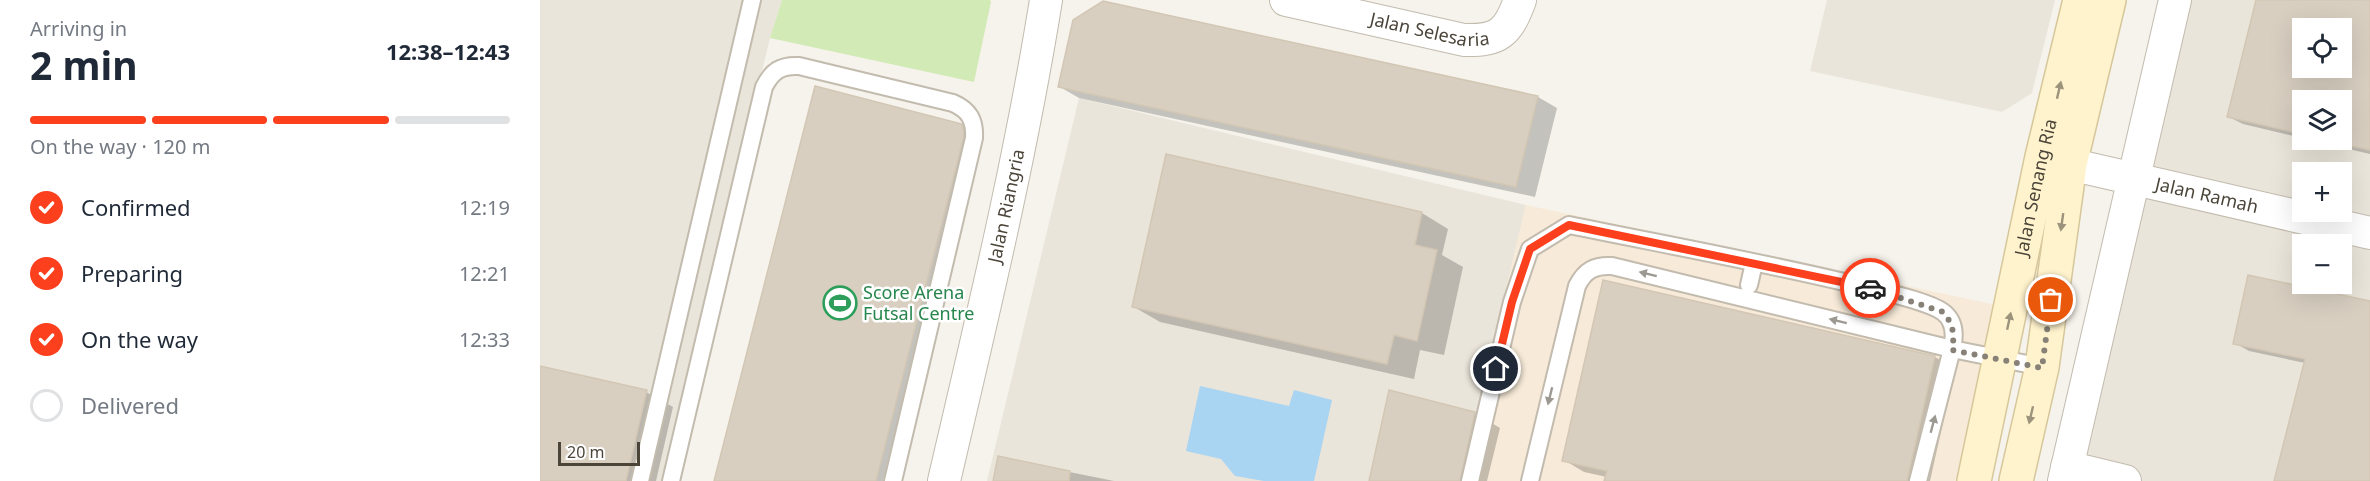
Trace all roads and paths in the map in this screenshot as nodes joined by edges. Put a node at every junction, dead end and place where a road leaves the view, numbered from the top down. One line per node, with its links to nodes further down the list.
1 (752, 0): 17 (lane)
2 (1046, 0): 20 (street, Jalan Riangria)
3 (1286, 0): 4 (street, Jalan Selesaria)
4 (1520, 0)
5 (2080, 0): 8 (street, Jalan Senang Ria, one-way to 5)
6 (2109, 0): 8 (street, Jalan Senang Ria)
7 (2175, 0): 9 (street)
8 (2056, 161): 9 (street, Jalan Ramah); 14 (street, Jalan Senang Ria, one-way to 8); 15 (street, Jalan Senang Ria, one-way to 15)
9 (2134, 180): 10 (street, Jalan Ramah); 16 (street)
10 (2370, 233)
11 (1754, 263): 12 (lane); 13 (lane); 21 (lane)
12 (1749, 285)
13 (1952, 350): 14 (lane); 22 (lane, one-way to 22); 23 (lane, one-way to 13)
14 (2001, 358): 15 (lane); 24 (street, Jalan Senang Ria)
15 (2042, 368): 25 (street, Jalan Senang Ria, one-way to 25)
16 (2065, 474): 26 (street)
17 (640, 481)
18 (671, 481): 19 (lane)
19 (893, 481)
20 (944, 481)
21 (1470, 481)
22 (1530, 481)
23 (1918, 481)
24 (1974, 481)
25 (2016, 481)
26 (2125, 481)

